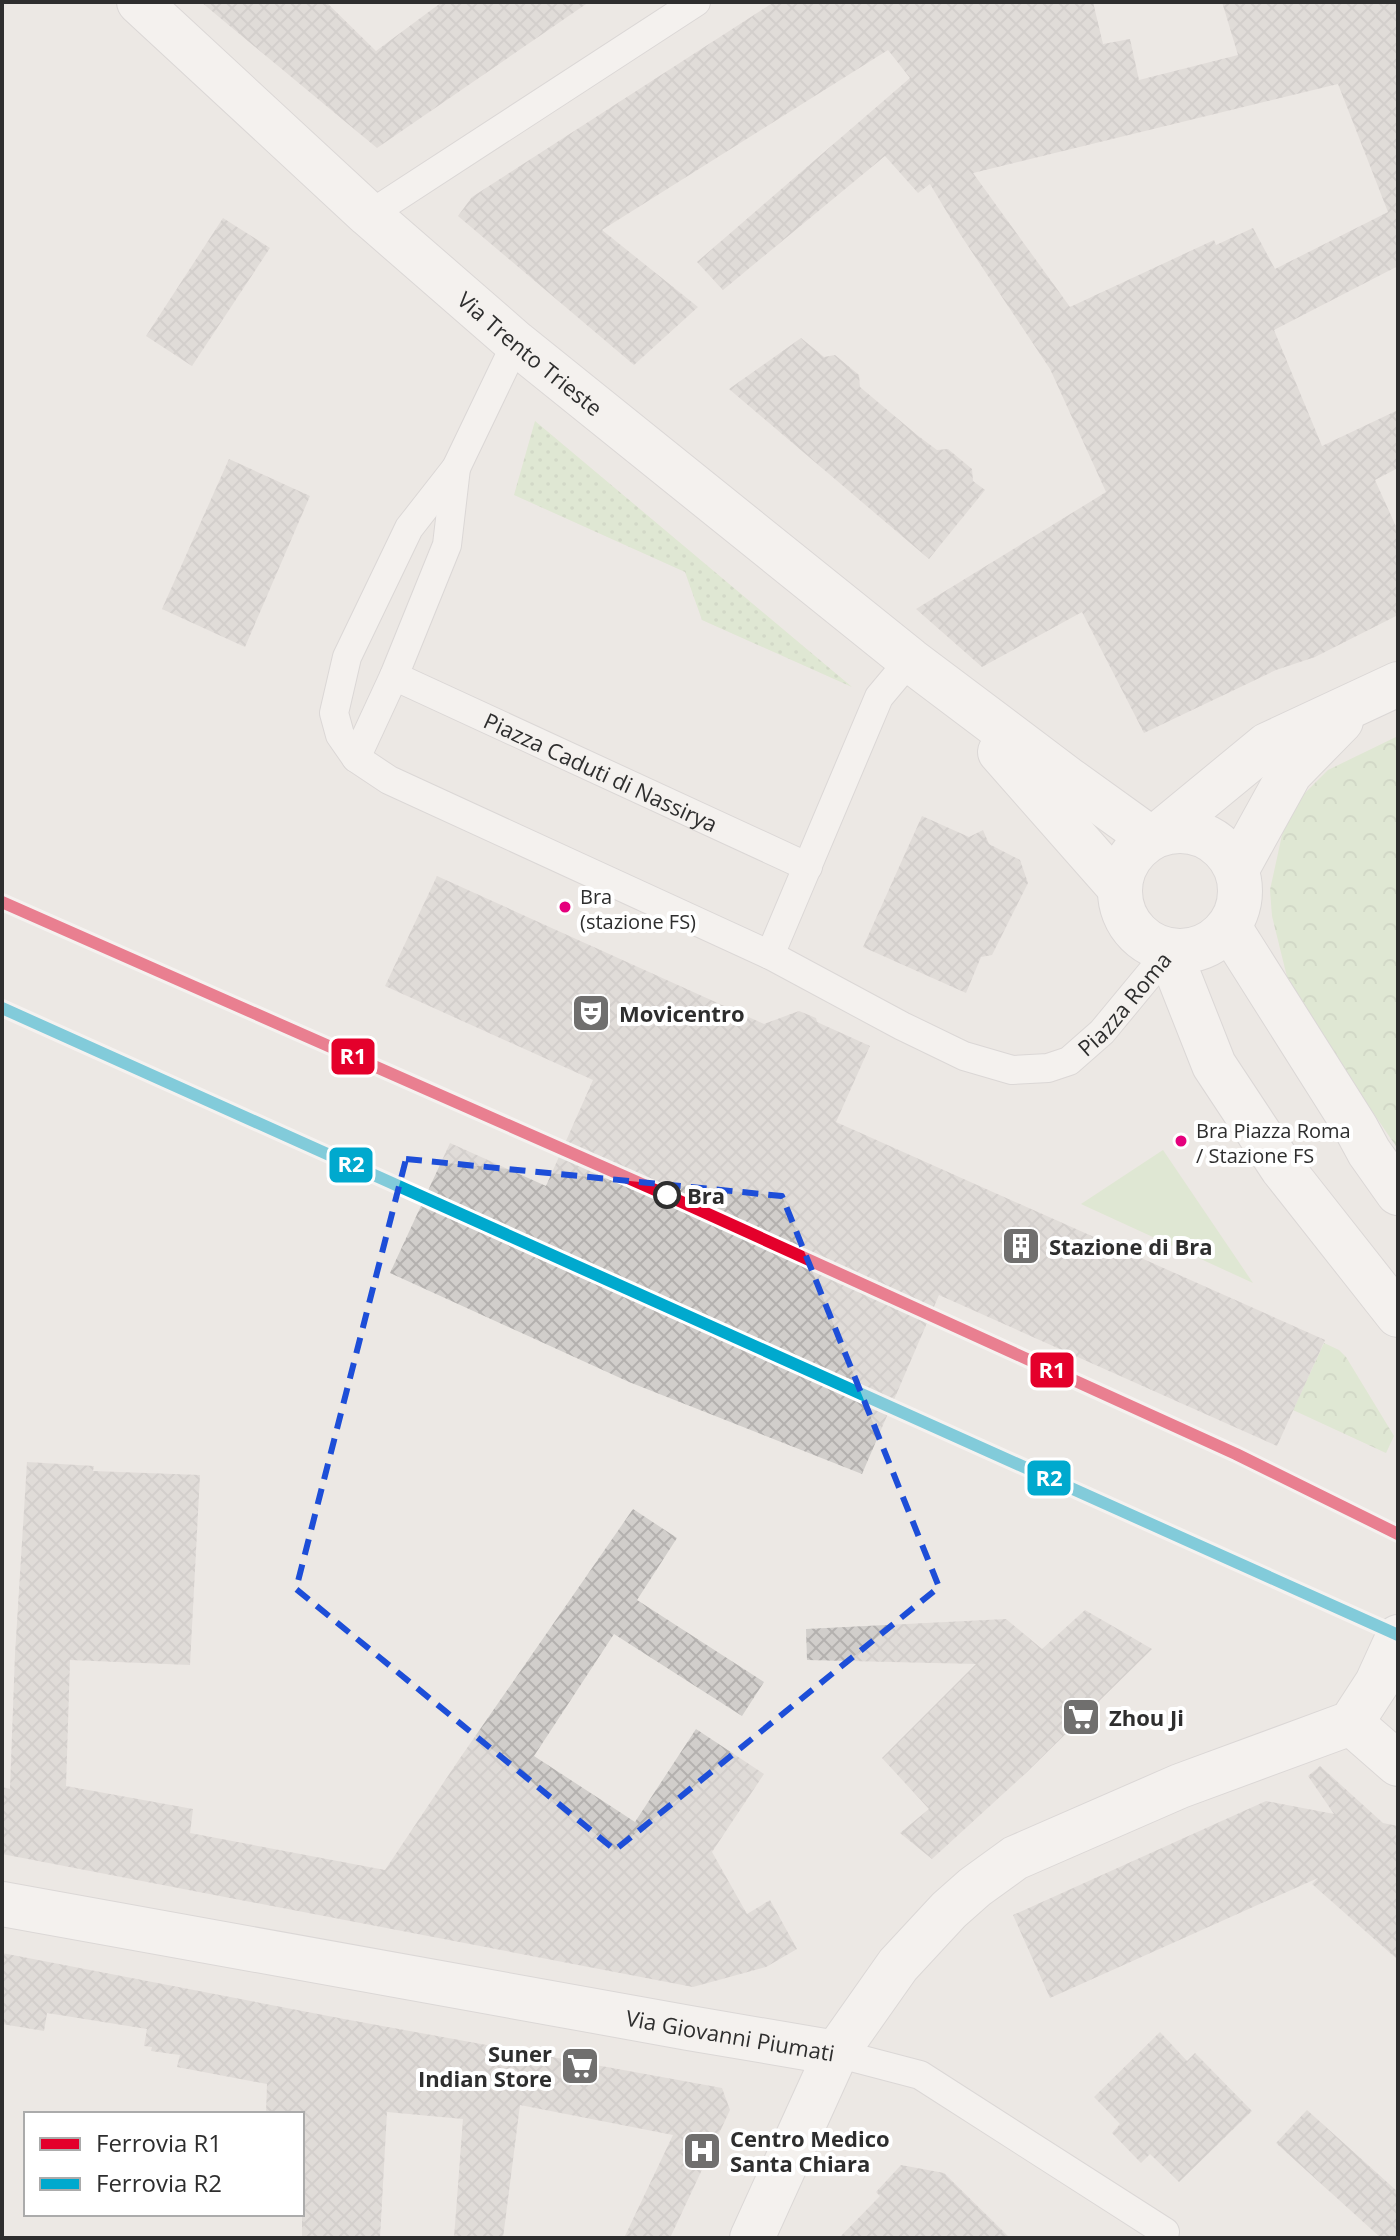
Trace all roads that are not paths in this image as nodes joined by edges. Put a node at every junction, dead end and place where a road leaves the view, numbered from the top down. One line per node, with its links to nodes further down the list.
1 (139, 2): 3 (main road, Via Trento Trieste)
2 (696, 2): 3 (lane)
3 (369, 215): 4 (main road, Via Trento Trieste)
4 (516, 343): 5 (lane); 6 (main road, Via Trento Trieste)
5 (456, 468): 7 (lane); 10 (lane)
6 (925, 672): 11 (main road); 12 (lane); 14 (main road)
7 (394, 676): 10 (lane); 12 (lane, Piazza Caduti di Nassirya)
8 (1398, 684): 9 (main road)
9 (1360, 702): 11 (main road); 13 (main road)
10 (356, 758): 17 (lane)
11 (1155, 836): 13 (main road); 14 (main road)
12 (808, 867): 17 (lane)
13 (1237, 869): 15 (main road)
14 (1119, 887): 16 (main road)
15 (1229, 927): 16 (main road); 18 (main road)
16 (1169, 951): 17 (lane, Piazza Roma); 19 (main road, Piazza Roma)
17 (770, 955)
18 (1398, 1193)
19 (1398, 1315)
20 (1398, 1637): 21 (main road)
21 (1351, 1723): 22 (main road); 24 (main road, Via Giovanni Piumati)
22 (1398, 1764)
23 (2, 1904): 24 (main road, Via Giovanni Piumati)
24 (836, 2053): 25 (lane); 26 (main road)
25 (1165, 2232)
26 (752, 2238)

